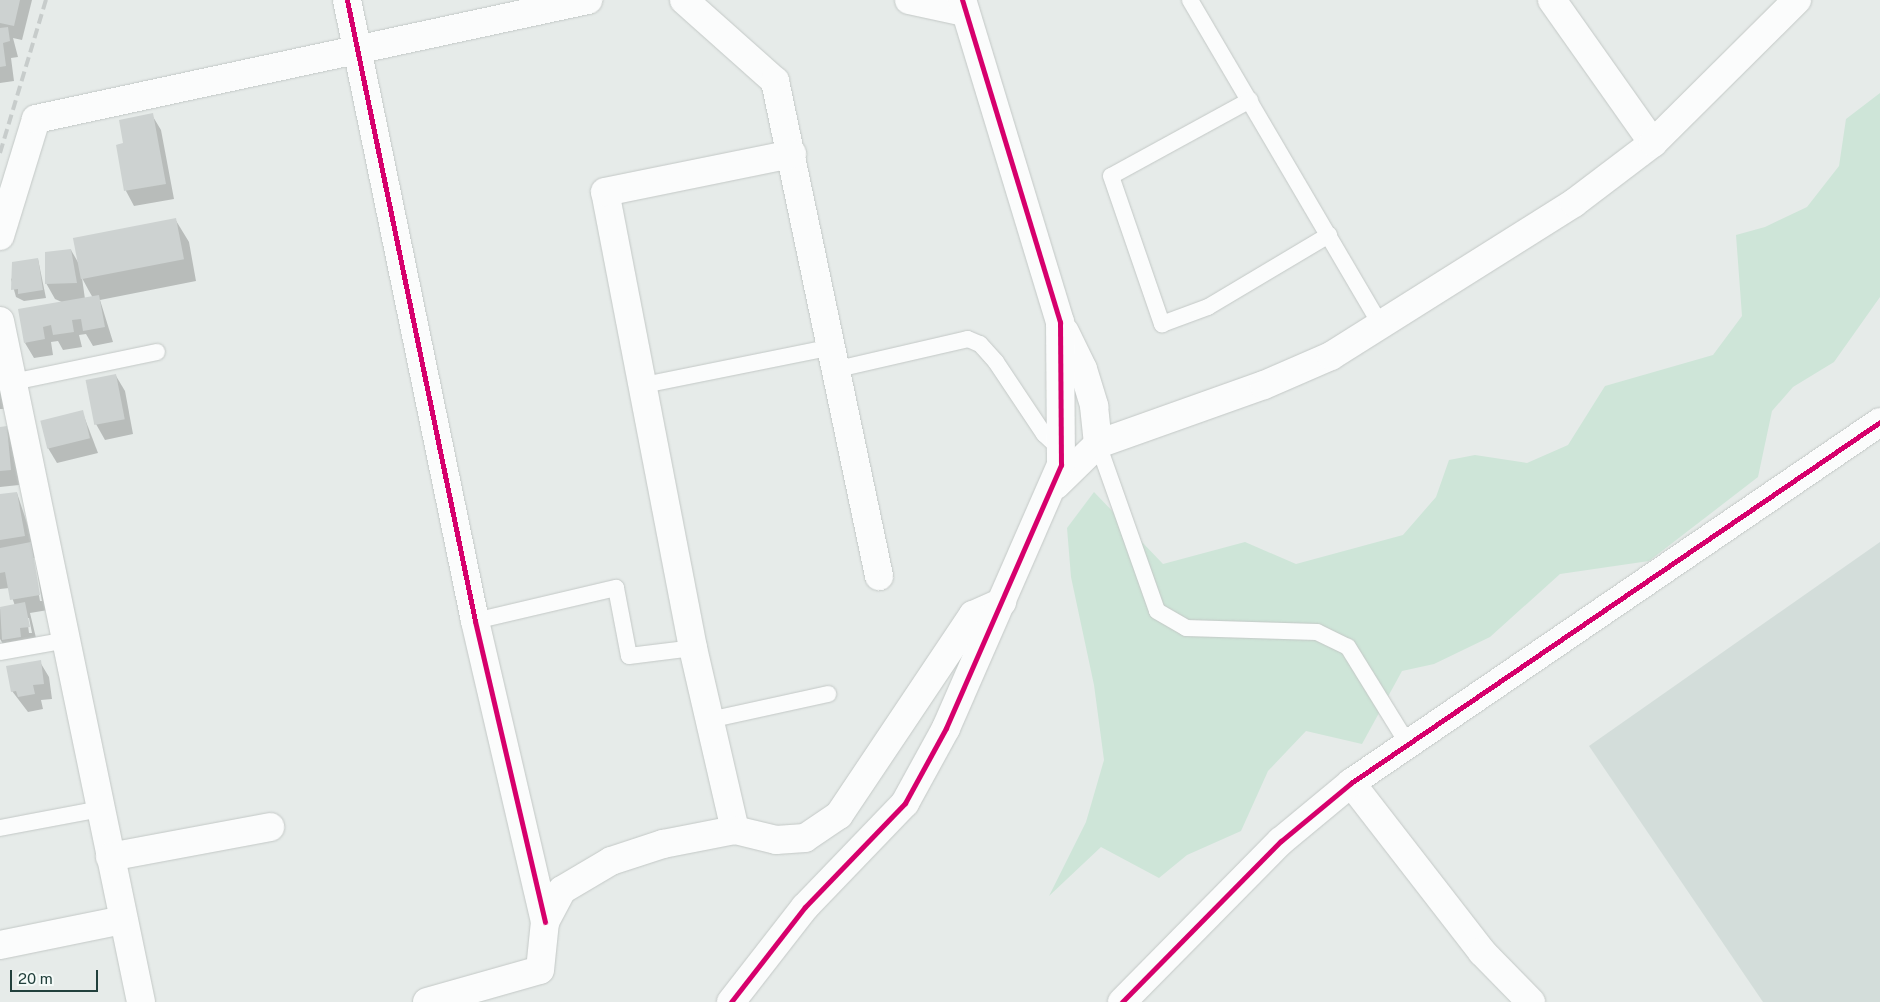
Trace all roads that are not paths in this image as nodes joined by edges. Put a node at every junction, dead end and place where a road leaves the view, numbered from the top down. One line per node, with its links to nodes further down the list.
1 (347, 0): 9 (street)
2 (588, 0): 9 (street)
3 (684, 0): 12 (street)
4 (909, 0): 8 (street)
5 (1190, 0): 10 (lane)
6 (1552, 0): 11 (street)
7 (1796, 0): 11 (street)
8 (963, 6): 17 (street)
9 (357, 47): 13 (street); 29 (street)
10 (1250, 100): 14 (lane); 14 (lane)
11 (1653, 143): 18 (street)
12 (792, 154): 20 (street); 22 (street)
13 (7, 180): 15 (street)
14 (1329, 235): 18 (lane)
15 (0, 236)
16 (0, 321): 21 (street)
17 (1060, 322): 24 (street); 25 (street)
18 (1381, 325): 24 (street)
19 (157, 352): 21 (lane)
20 (836, 358): 22 (lane); 25 (lane); 27 (street)
21 (13, 382): 30 (street)
22 (644, 385): 31 (street)
23 (1880, 422): 35 (street)
24 (1098, 444): 26 (street); 35 (lane)
25 (1062, 451): 26 (street)
26 (1056, 485): 28 (street)
27 (879, 576)
28 (1002, 602): 40 (street); 47 (street)
29 (475, 621): 31 (lane); 43 (street)
30 (67, 640): 32 (lane); 37 (street)
31 (692, 648): 34 (street)
32 (0, 652)
33 (828, 694): 34 (lane)
34 (709, 720): 40 (street)
35 (1408, 744): 36 (street)
36 (1351, 783): 48 (street); 49 (street)
37 (101, 809): 39 (lane); 41 (street)
38 (270, 827): 41 (street)
39 (0, 828)
40 (735, 830): 43 (street)
41 (110, 857): 42 (street)
42 (123, 920): 44 (street); 45 (street)
43 (545, 922): 46 (street)
44 (0, 945)
45 (141, 1002)
46 (427, 1002)
47 (731, 1002)
48 (1122, 1002)
49 (1531, 1002)

